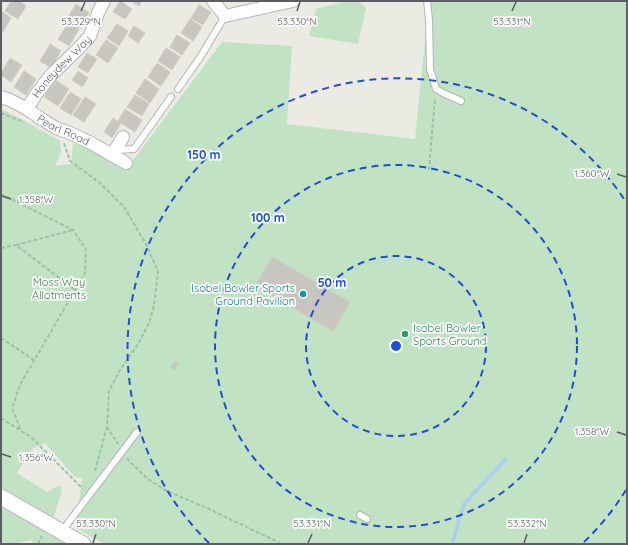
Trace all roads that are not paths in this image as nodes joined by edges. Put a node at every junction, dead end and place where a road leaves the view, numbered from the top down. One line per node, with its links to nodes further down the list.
1 (104, 1): 10 (street, Honeydew Way)
2 (213, 1): 5 (street)
3 (293, 1): 5 (street)
4 (427, 1): 9 (lane)
5 (225, 16): 6 (lane)
6 (178, 88)
7 (1, 97): 10 (street, Pearl Road)
8 (171, 97): 12 (lane)
9 (461, 101)
10 (27, 109): 12 (street, Pearl Road)
11 (123, 137): 12 (street)
12 (114, 153): 13 (street, Pearl Road)
13 (126, 163)
14 (136, 432): 18 (lane)
15 (1, 497): 18 (street)
16 (360, 515): 17 (lane)
17 (367, 519)
18 (62, 532): 19 (street)
19 (83, 544)

